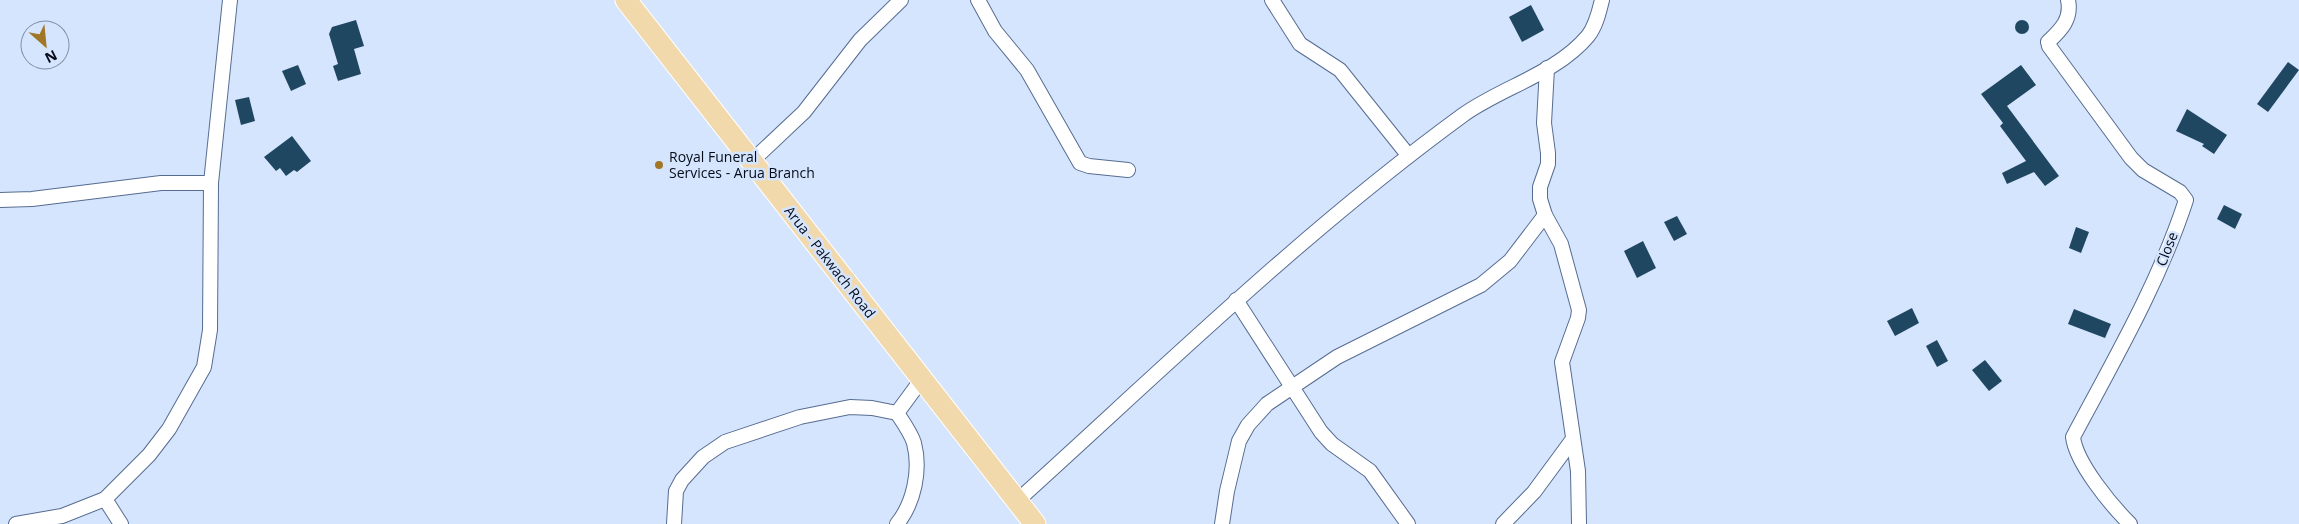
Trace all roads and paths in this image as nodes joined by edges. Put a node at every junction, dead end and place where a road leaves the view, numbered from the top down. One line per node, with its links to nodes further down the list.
1 (230, 0): 12 (street)
2 (626, 0): 10 (main road, Arua - Pakwach Road)
3 (901, 0): 10 (street)
4 (978, 0): 11 (street)
5 (1272, 0): 9 (street)
6 (1602, 0): 8 (street)
7 (2068, 0): 31 (street, Close)
8 (1547, 68): 9 (street); 14 (street)
9 (1408, 155): 15 (street)
10 (752, 161): 16 (main road, Arua - Pakwach Road)
11 (1128, 170)
12 (211, 183): 13 (street); 20 (street)
13 (0, 200)
14 (1545, 215): 17 (street); 19 (street)
15 (1236, 300): 17 (street); 21 (street)
16 (922, 379): 18 (street); 21 (main road, Arua - Pakwach Road)
17 (1292, 386): 27 (street); 28 (street)
18 (897, 413): 24 (street); 25 (street)
19 (1573, 438): 29 (street); 30 (street)
20 (105, 498): 22 (street); 23 (street)
21 (1017, 501): 26 (main road, Arua - Pakwach Road)
22 (16, 524)
23 (121, 524)
24 (674, 524)
25 (897, 524)
26 (1035, 524)
27 (1222, 524)
28 (1408, 524)
29 (1503, 524)
30 (1579, 524)
31 (2130, 524)

